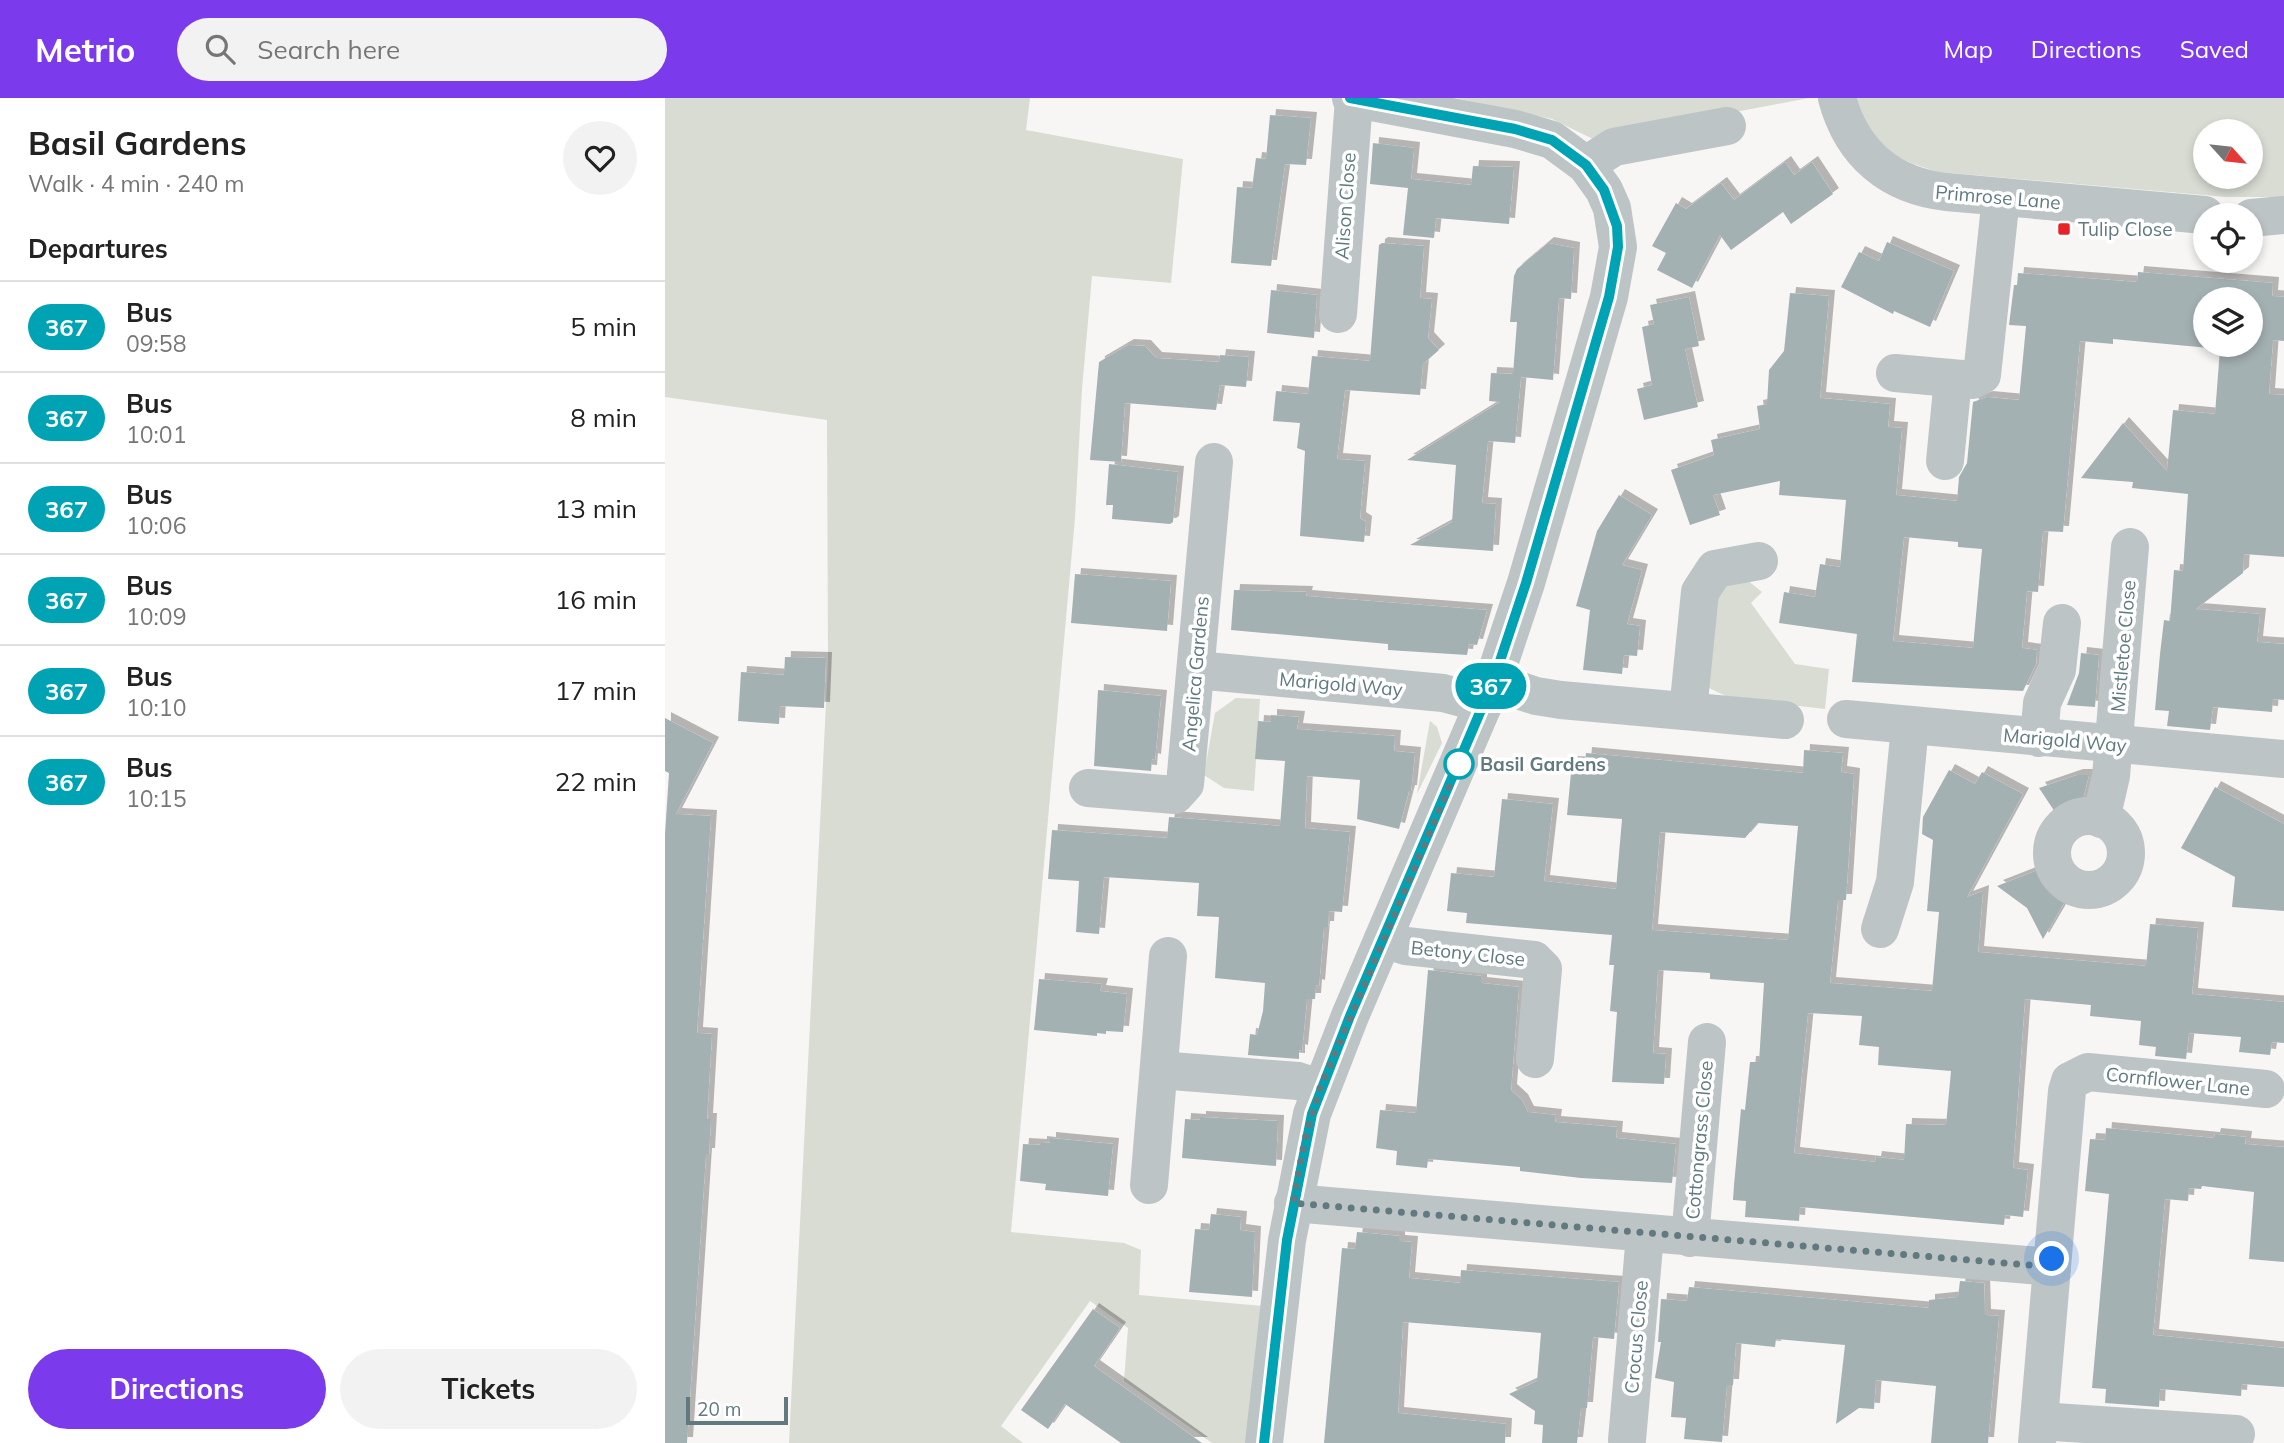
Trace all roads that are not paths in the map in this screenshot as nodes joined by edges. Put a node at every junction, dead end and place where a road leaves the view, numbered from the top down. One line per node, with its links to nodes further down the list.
1 (1352, 98): 4 (street); 9 (street, Alison Close)
2 (1837, 98): 5 (street, Primrose Lane)
3 (1727, 126): 4 (street)
4 (1586, 165): 18 (street)
5 (2001, 197): 6 (street, Primrose Lane); 11 (street)
6 (2193, 214)
7 (2284, 215): 8 (street)
8 (2263, 217)
9 (1338, 314)
10 (1895, 373): 11 (street)
11 (1953, 379): 12 (street)
12 (1945, 461)
13 (1214, 462): 17 (street, Angelica Gardens)
14 (2130, 547): 24 (street, Mistletoe Close)
15 (1759, 561): 19 (street)
16 (2062, 623): 23 (street)
17 (1196, 670): 18 (street, Marigold Way); 26 (street, Angelica Gardens)
18 (1489, 693): 19 (street, Marigold Way); 29 (street)
19 (1688, 711): 21 (street, Marigold Way)
20 (1846, 719): 22 (street, Marigold Way)
21 (1785, 720)
22 (1910, 726): 23 (street, Marigold Way); 28 (street)
23 (2039, 738): 24 (street, Marigold Way)
24 (2114, 745): 25 (street, Marigold Way); 27 (street, Mistletoe Close)
25 (2284, 759)
26 (1088, 788)
27 (2101, 818)
28 (1880, 929)
29 (1383, 939): 32 (street, Betony Close); 34 (street)
30 (1168, 956): 33 (street)
31 (1707, 1042): 39 (street, Cottongrass Close)
32 (1535, 1059)
33 (1159, 1070): 34 (street); 36 (street)
34 (1320, 1088): 37 (street)
35 (2266, 1089): 40 (street, Cornflower Lane)
36 (1149, 1185)
37 (1293, 1203): 38 (street); 44 (street)
38 (1645, 1235): 39 (street); 43 (street, Crocus Close)
39 (1690, 1238): 40 (street)
40 (2052, 1267): 41 (street, Cornflower Lane)
41 (2038, 1432): 42 (street, Cornflower Lane)
42 (2237, 1434)
43 (1627, 1440)
44 (1264, 1443)

